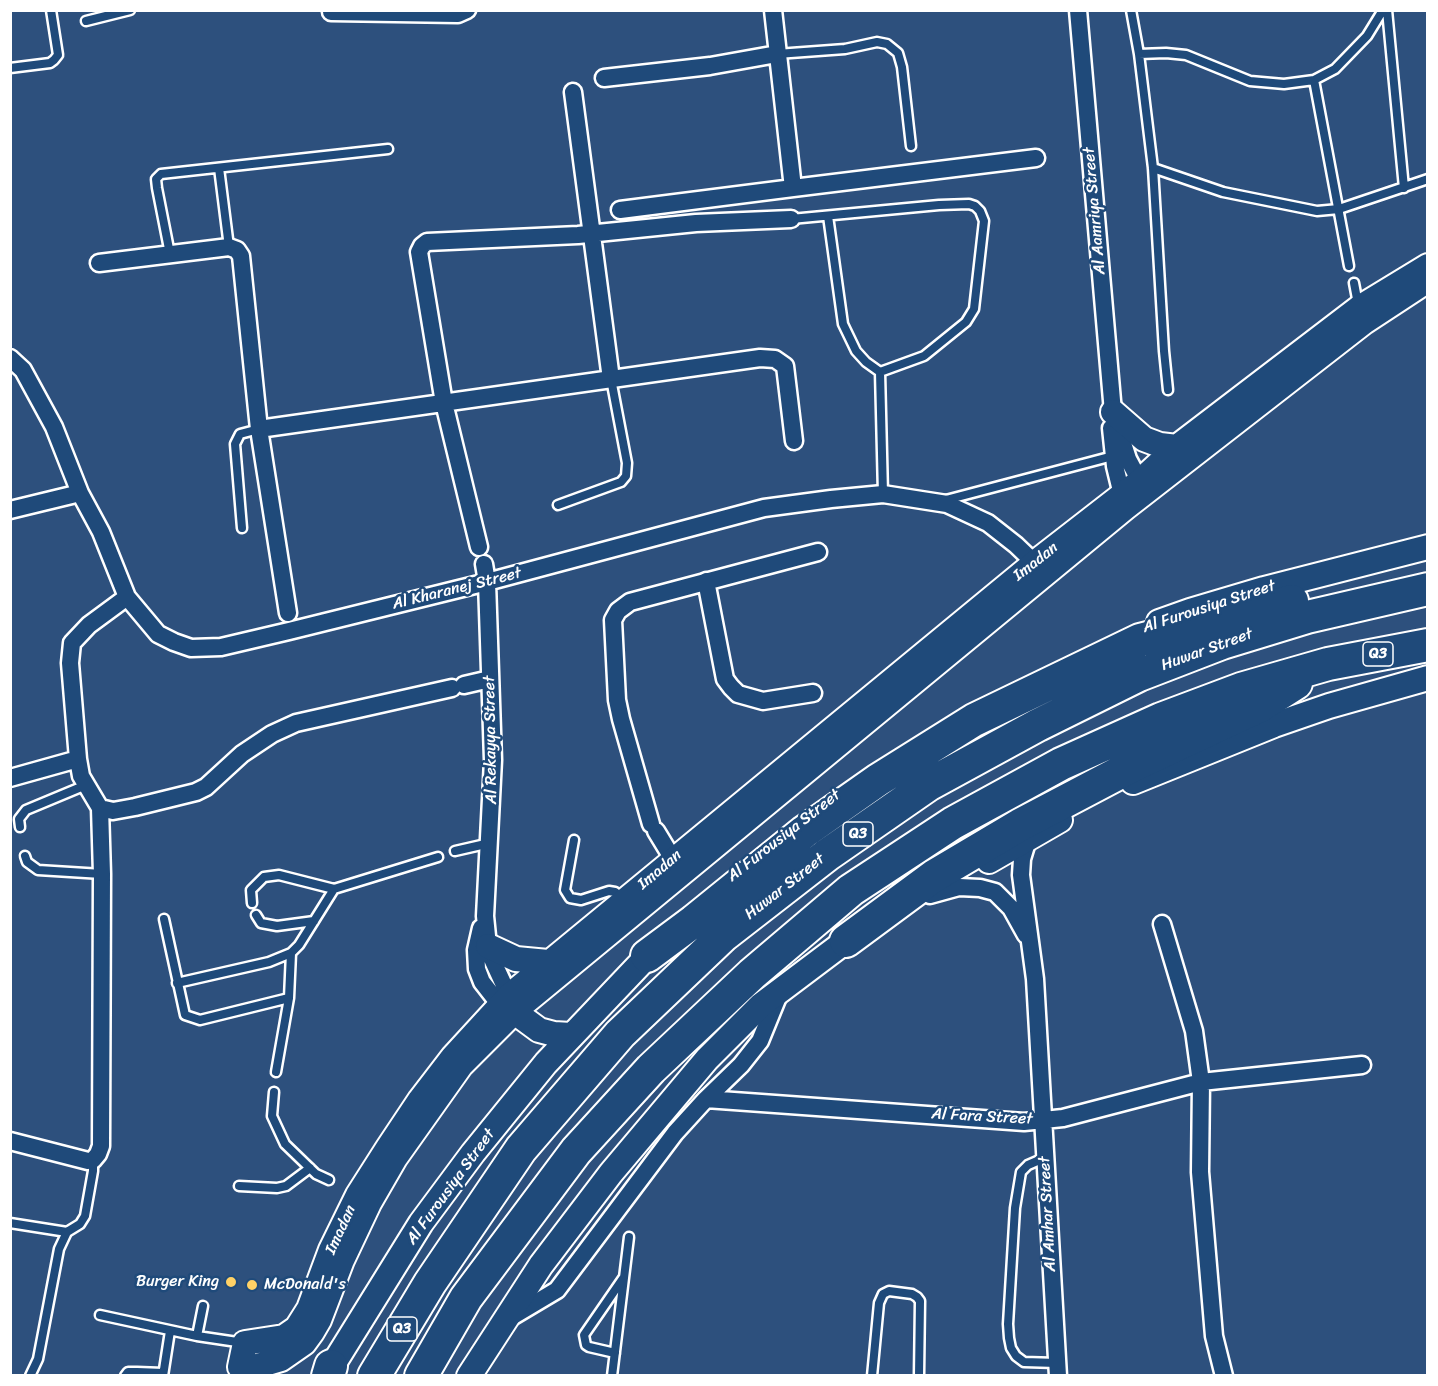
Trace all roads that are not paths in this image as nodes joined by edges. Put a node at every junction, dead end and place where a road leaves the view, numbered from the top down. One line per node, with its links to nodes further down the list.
1 (51, 10): 12 (lane)
2 (130, 10): 9 (lane)
3 (467, 10): 8 (street)
4 (772, 10): 10 (street)
5 (1078, 10): 42 (street, Al Aamriya Street)
6 (1131, 10): 11 (lane)
7 (1385, 10): 14 (lane); 23 (lane)
8 (331, 12)
9 (86, 21)
10 (777, 54): 13 (street); 16 (lane); 22 (street)
11 (1139, 54): 14 (lane); 20 (lane)
12 (10, 68)
13 (604, 78)
14 (1314, 80): 24 (lane)
15 (573, 92): 28 (street)
16 (911, 146)
17 (388, 149): 19 (lane)
18 (1036, 158): 22 (street)
19 (219, 168): 29 (lane); 30 (lane)
20 (1153, 168): 24 (lane); 40 (lane)
21 (1428, 179): 23 (lane)
22 (793, 188): 25 (street)
23 (1404, 188): 24 (lane)
24 (1339, 209): 33 (lane)
25 (620, 210)
26 (828, 216): 27 (lane); 38 (lane); 38 (lane)
27 (791, 219): 28 (street)
28 (591, 234): 39 (street); 41 (street, Al Rekayya Street)
29 (229, 247): 30 (street); 43 (street)
30 (170, 254): 31 (street)
31 (99, 262)
32 (1428, 266): 36 (street, Imadan)
33 (1349, 267)
34 (1428, 280): 36 (street, Imadan)
35 (1353, 283): 36 (lane)
36 (1362, 315): 45 (street, Imadan); 49 (street, Imadan)
37 (10, 358): 47 (street, Al Kharanej Street)
38 (880, 372): 48 (lane)
39 (611, 379): 41 (street); 44 (street); 51 (lane)
40 (1168, 390)
41 (444, 403): 43 (street); 58 (street, Al Rekayya Street)
42 (1113, 412): 45 (street); 46 (street, Al Aamriya Street); 49 (street, Al Aamriya Street)
43 (259, 429): 53 (lane); 61 (street)
44 (794, 441)
45 (1177, 447): 49 (street, Imadan)
46 (1113, 456): 49 (street, Al Aamriya Street); 50 (lane)
47 (80, 493): 52 (street); 60 (street, Al Kharanej Street)
48 (883, 494): 50 (street, Al Kharanej Street); 58 (street, Al Kharanej Street)
49 (1133, 494): 56 (street, Imadan)
50 (936, 502): 56 (street, Al Kharanej Street)
51 (558, 505)
52 (10, 510)
53 (242, 528)
54 (1428, 547): 93 (street, Al Furousiya Street)
55 (818, 552): 57 (street)
56 (1041, 568): 78 (street, Imadan); 98 (street, Imadan)
57 (706, 581): 66 (street); 78 (street)
58 (487, 582): 60 (street, Al Kharanej Street); 65 (street, Al Rekayya Street)
59 (1427, 589): 93 (highway); 130 (highway, Huwar Street / Q3)
60 (126, 597): 67 (street)
61 (288, 613)
62 (1428, 645): 63 (highway, Q3)
63 (1328, 664): 89 (highway); 131 (highway, Q3)
64 (1428, 678): 72 (street)
65 (490, 679): 70 (street); 74 (street, Al Rekayya Street)
66 (813, 693)
67 (78, 759): 68 (street); 69 (street)
68 (10, 778)
69 (86, 785): 70 (street); 71 (lane)
70 (100, 808): 79 (street)
71 (20, 827)
72 (1028, 839): 81 (street); 90 (street, Al Amhar Street)
73 (574, 840): 82 (lane)
74 (490, 843): 75 (lane); 85 (street, Al Rekayya Street)
75 (455, 851)
76 (25, 856): 79 (lane)
77 (438, 857): 80 (lane)
78 (673, 859): 82 (street, Imadan)
79 (102, 874): 109 (street)
80 (334, 889): 83 (lane); 87 (lane)
81 (930, 895): 89 (street); 90 (street, Al Amhar Street)
82 (624, 900): 94 (street, Imadan)
83 (252, 903)
84 (256, 915): 87 (lane)
85 (485, 916): 91 (street, Al Rekayya Street); 98 (street, Al Rekayya Street)
86 (164, 919): 95 (lane)
87 (314, 921): 92 (lane)
88 (1162, 924): 103 (street)
89 (846, 941): 96 (street)
90 (1031, 944): 106 (street, Al Amhar Street)
91 (488, 946): 94 (street); 98 (street, Al Rekayya Street)
92 (291, 953): 95 (lane); 97 (lane)
93 (647, 956): 99 (street, Al Furousiya Street)
94 (548, 962): 98 (street, Imadan)
95 (177, 983): 97 (lane)
96 (781, 989): 105 (street); 119 (street)
97 (289, 998): 102 (lane)
98 (516, 1012): 99 (street); 100 (street, Al Rekayya Street); 122 (street, Imadan); 125 (street, Imadan)
99 (570, 1035): 100 (street, Al Furousiya Street)
100 (546, 1063): 126 (street, Al Furousiya Street)
101 (1362, 1065): 103 (street, Al Fara Street)
102 (276, 1072)
103 (1201, 1082): 106 (street, Al Fara Street); 136 (street)
104 (274, 1092): 110 (lane)
105 (706, 1099): 106 (street, Al Fara Street); 119 (street)
106 (1045, 1120): 108 (street, Al Amhar Street)
107 (10, 1141): 109 (street)
108 (1044, 1158): 124 (street, Al Amhar Street); 124 (lane)
109 (93, 1160): 114 (lane)
110 (310, 1168): 111 (lane); 112 (lane)
111 (329, 1180)
112 (239, 1186)
113 (10, 1223): 114 (lane)
114 (67, 1232): 128 (lane)
115 (629, 1237): 116 (lane)
116 (624, 1276): 123 (lane); 123 (lane)
117 (203, 1306): 121 (lane)
118 (100, 1315): 120 (lane)
119 (502, 1323): 132 (street)
120 (170, 1330): 121 (lane); 127 (lane)
121 (197, 1336): 122 (lane)
122 (244, 1343): 125 (street, Imadan)
123 (615, 1353): 133 (lane)
124 (1058, 1369)
125 (239, 1371)
126 (328, 1372)
127 (163, 1374): 129 (lane)
128 (30, 1376)
129 (125, 1376)
130 (374, 1376)
131 (421, 1376)
132 (469, 1376)
133 (612, 1376)
134 (872, 1376): 135 (lane)
135 (919, 1376)
136 (1224, 1376)

